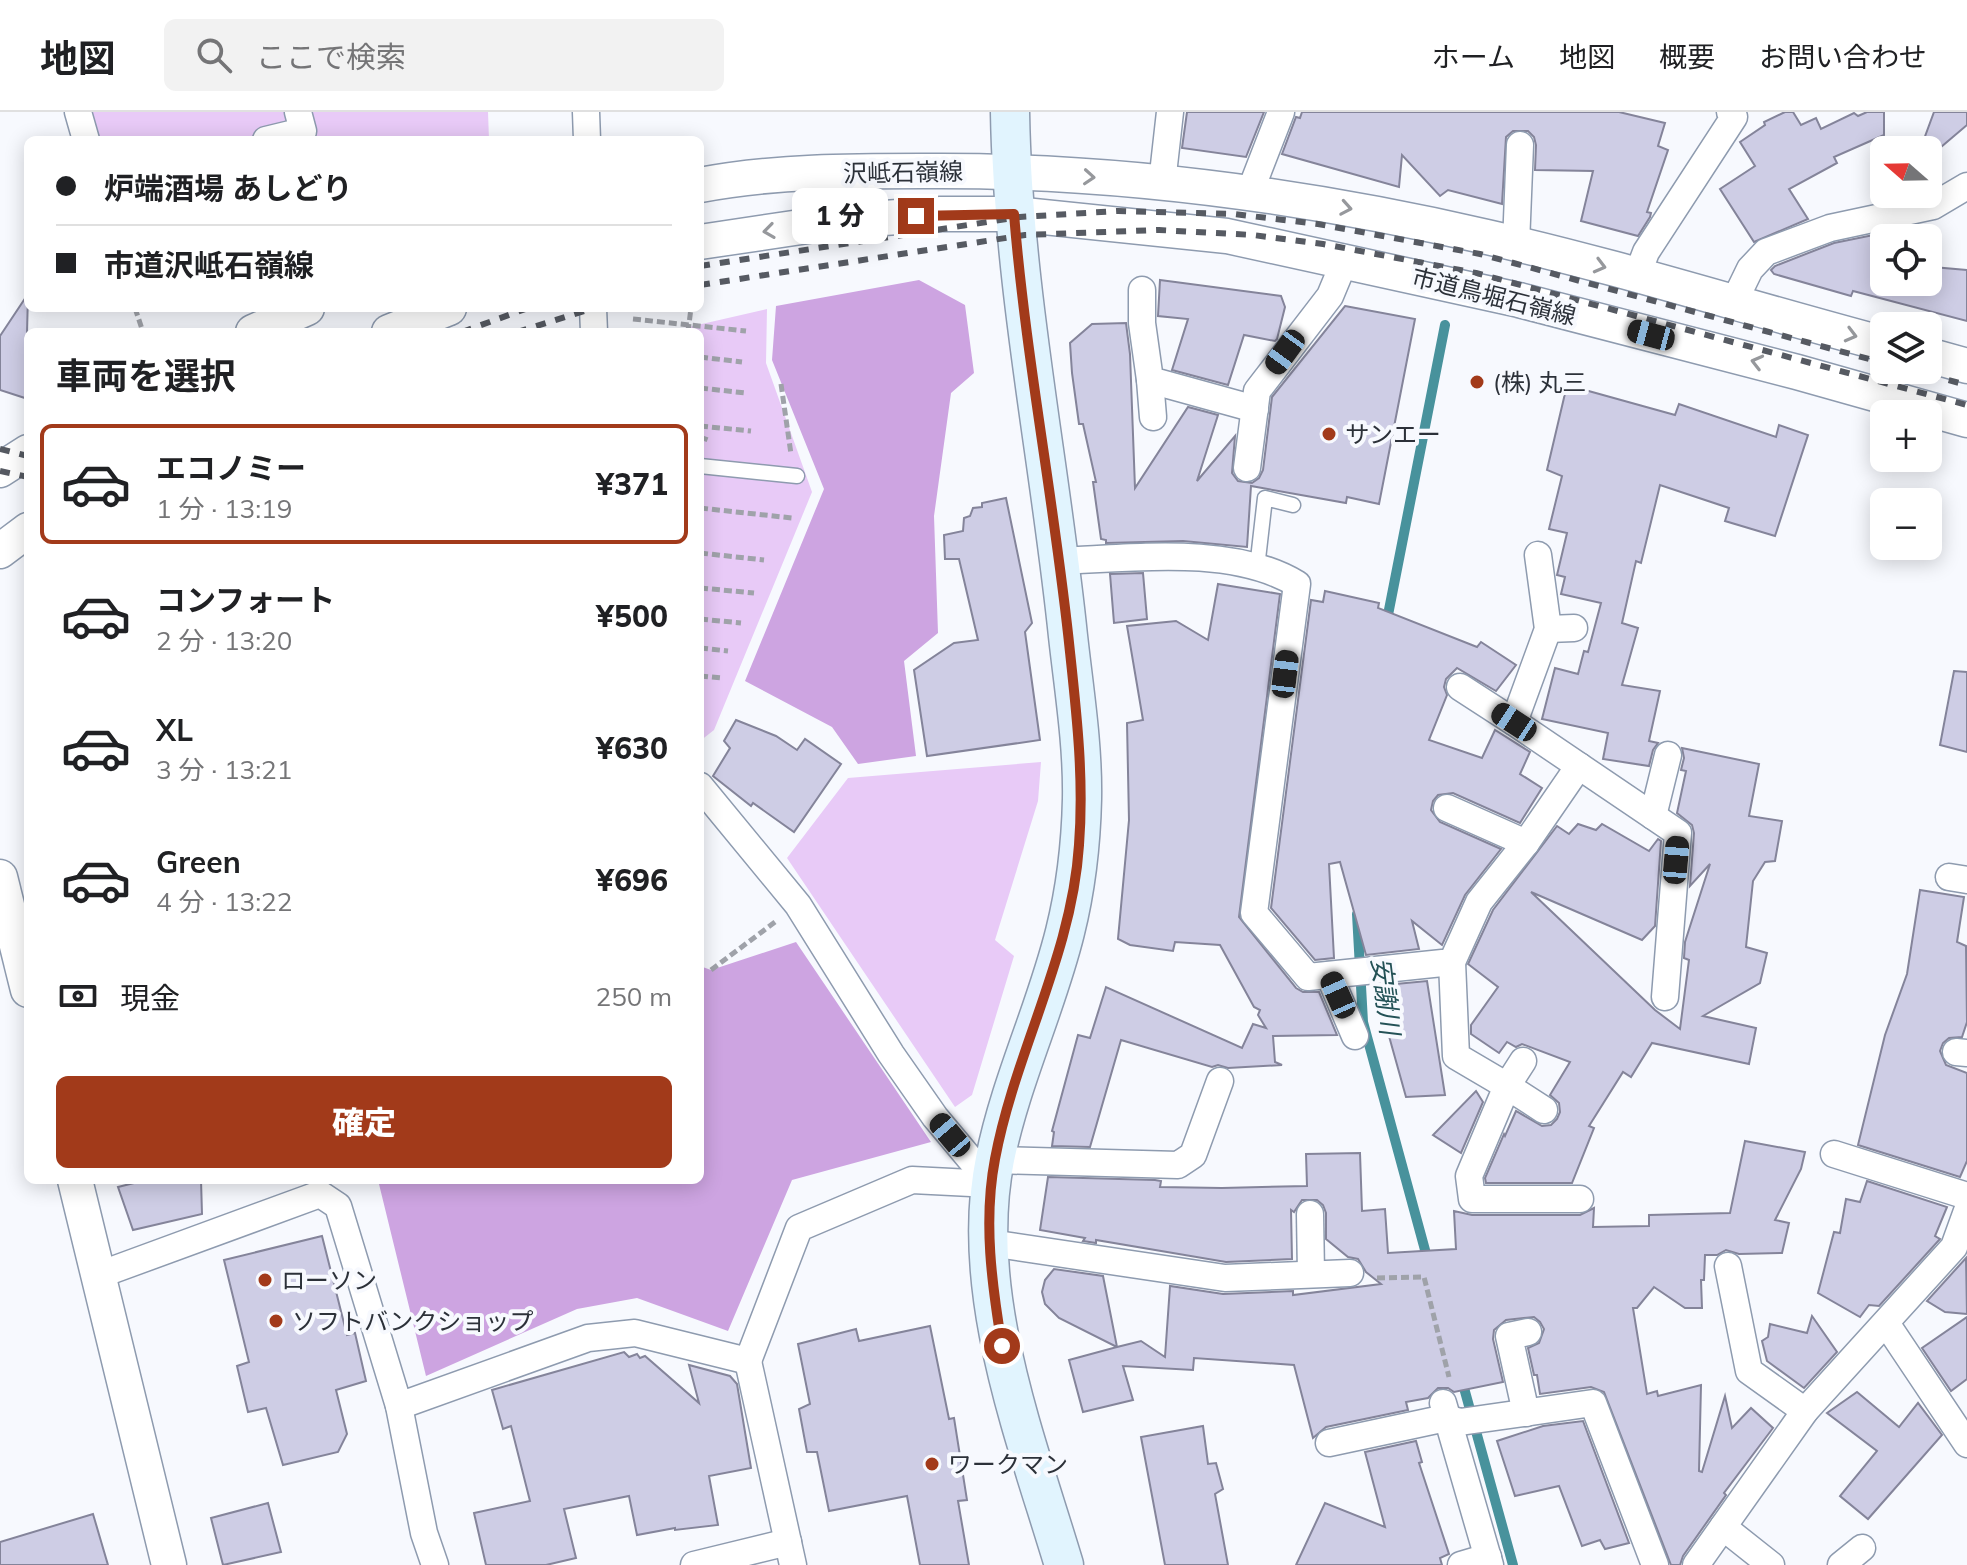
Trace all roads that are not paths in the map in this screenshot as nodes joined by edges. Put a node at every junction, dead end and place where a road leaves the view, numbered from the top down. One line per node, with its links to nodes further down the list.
1 (78, 112): 8 (street)
2 (298, 112): 9 (street)
3 (586, 112): 10 (street)
4 (1010, 112): 12 (main road)
5 (1170, 112): 13 (street)
6 (1281, 112): 16 (street)
7 (1733, 114): 21 (street)
8 (85, 136)
9 (282, 136)
10 (587, 136)
11 (1520, 145): 19 (street)
12 (1011, 171): 13 (street, one-way to 13); 14 (street, 沢岻石嶺線); 17 (main road)
13 (1162, 183): 16 (street)
14 (704, 184)
15 (1967, 186): 23 (street)
16 (1250, 192): 19 (street, one-way to 19)
17 (1014, 214): 18 (street, 市道鳥堀石嶺線, one-way to 18); 20 (street, 市道鳥堀石嶺線); 44 (main road)
18 (704, 241)
19 (1516, 244): 21 (street, one-way to 21)
20 (1345, 260): 32 (street); 34 (street, 市道鳥堀石嶺線, one-way to 20)
21 (1637, 276): 23 (street)
22 (1142, 290): 31 (street)
23 (1733, 304): 28 (street, one-way to 28)
24 (298, 312): 26 (street)
25 (439, 312): 27 (street)
26 (262, 328)
27 (399, 328)
28 (1870, 340)
29 (1942, 359): 30 (street)
30 (1967, 366)
31 (1150, 380): 32 (street); 33 (street)
32 (1255, 409): 37 (street)
33 (1153, 417)
34 (1967, 420)
35 (24, 455): 38 (street)
36 (704, 466): 39 (lane)
37 (1247, 468)
38 (0, 470)
39 (797, 476)
40 (1293, 505): 45 (lane)
41 (24, 533): 42 (street)
42 (0, 551)
43 (1538, 555): 47 (street)
44 (1061, 561): 45 (street); 65 (main road)
45 (1257, 568): 57 (street)
46 (1460, 687): 47 (street)
47 (1514, 722): 49 (street)
48 (1668, 755): 52 (street)
49 (1579, 766): 52 (street); 53 (street)
50 (704, 791): 65 (street)
51 (1447, 808): 53 (street)
52 (1653, 816): 58 (street)
53 (1526, 843): 55 (street)
54 (0, 877): 56 (street)
55 (1452, 962): 57 (street); 62 (street)
56 (24, 974)
57 (1337, 974): 59 (street)
58 (1665, 997)
59 (1355, 1036)
60 (1523, 1061): 62 (street)
61 (1220, 1081): 65 (street)
62 (1507, 1086): 63 (street); 68 (street)
63 (1544, 1110)
64 (1834, 1154): 67 (street)
65 (993, 1172): 71 (main road); 78 (street)
66 (76, 1184): 75 (street)
67 (1967, 1196)
68 (1580, 1199)
69 (1967, 1211): 76 (street)
70 (1310, 1214): 74 (street)
71 (990, 1243): 74 (street); 92 (main road)
72 (1728, 1266): 80 (street)
73 (1350, 1273): 74 (street)
74 (1311, 1274)
75 (99, 1275): 79 (street); 89 (street)
76 (1886, 1323): 80 (street); 84 (street)
77 (1528, 1332): 81 (street)
78 (748, 1361): 79 (street); 87 (street)
79 (399, 1406): 90 (street)
80 (1805, 1411): 85 (street)
81 (1526, 1413): 82 (street); 94 (street)
82 (1450, 1414): 83 (street); 88 (street)
83 (1329, 1443)
84 (1967, 1444)
85 (1723, 1527): 95 (street); 96 (street)
86 (1862, 1548): 97 (street)
87 (790, 1553): 91 (street)
88 (1489, 1561): 93 (street)
89 (169, 1565)
90 (435, 1565)
91 (694, 1565)
92 (1064, 1565)
93 (1461, 1565)
94 (1655, 1565)
95 (1696, 1565)
96 (1771, 1565)
97 (1841, 1565)

